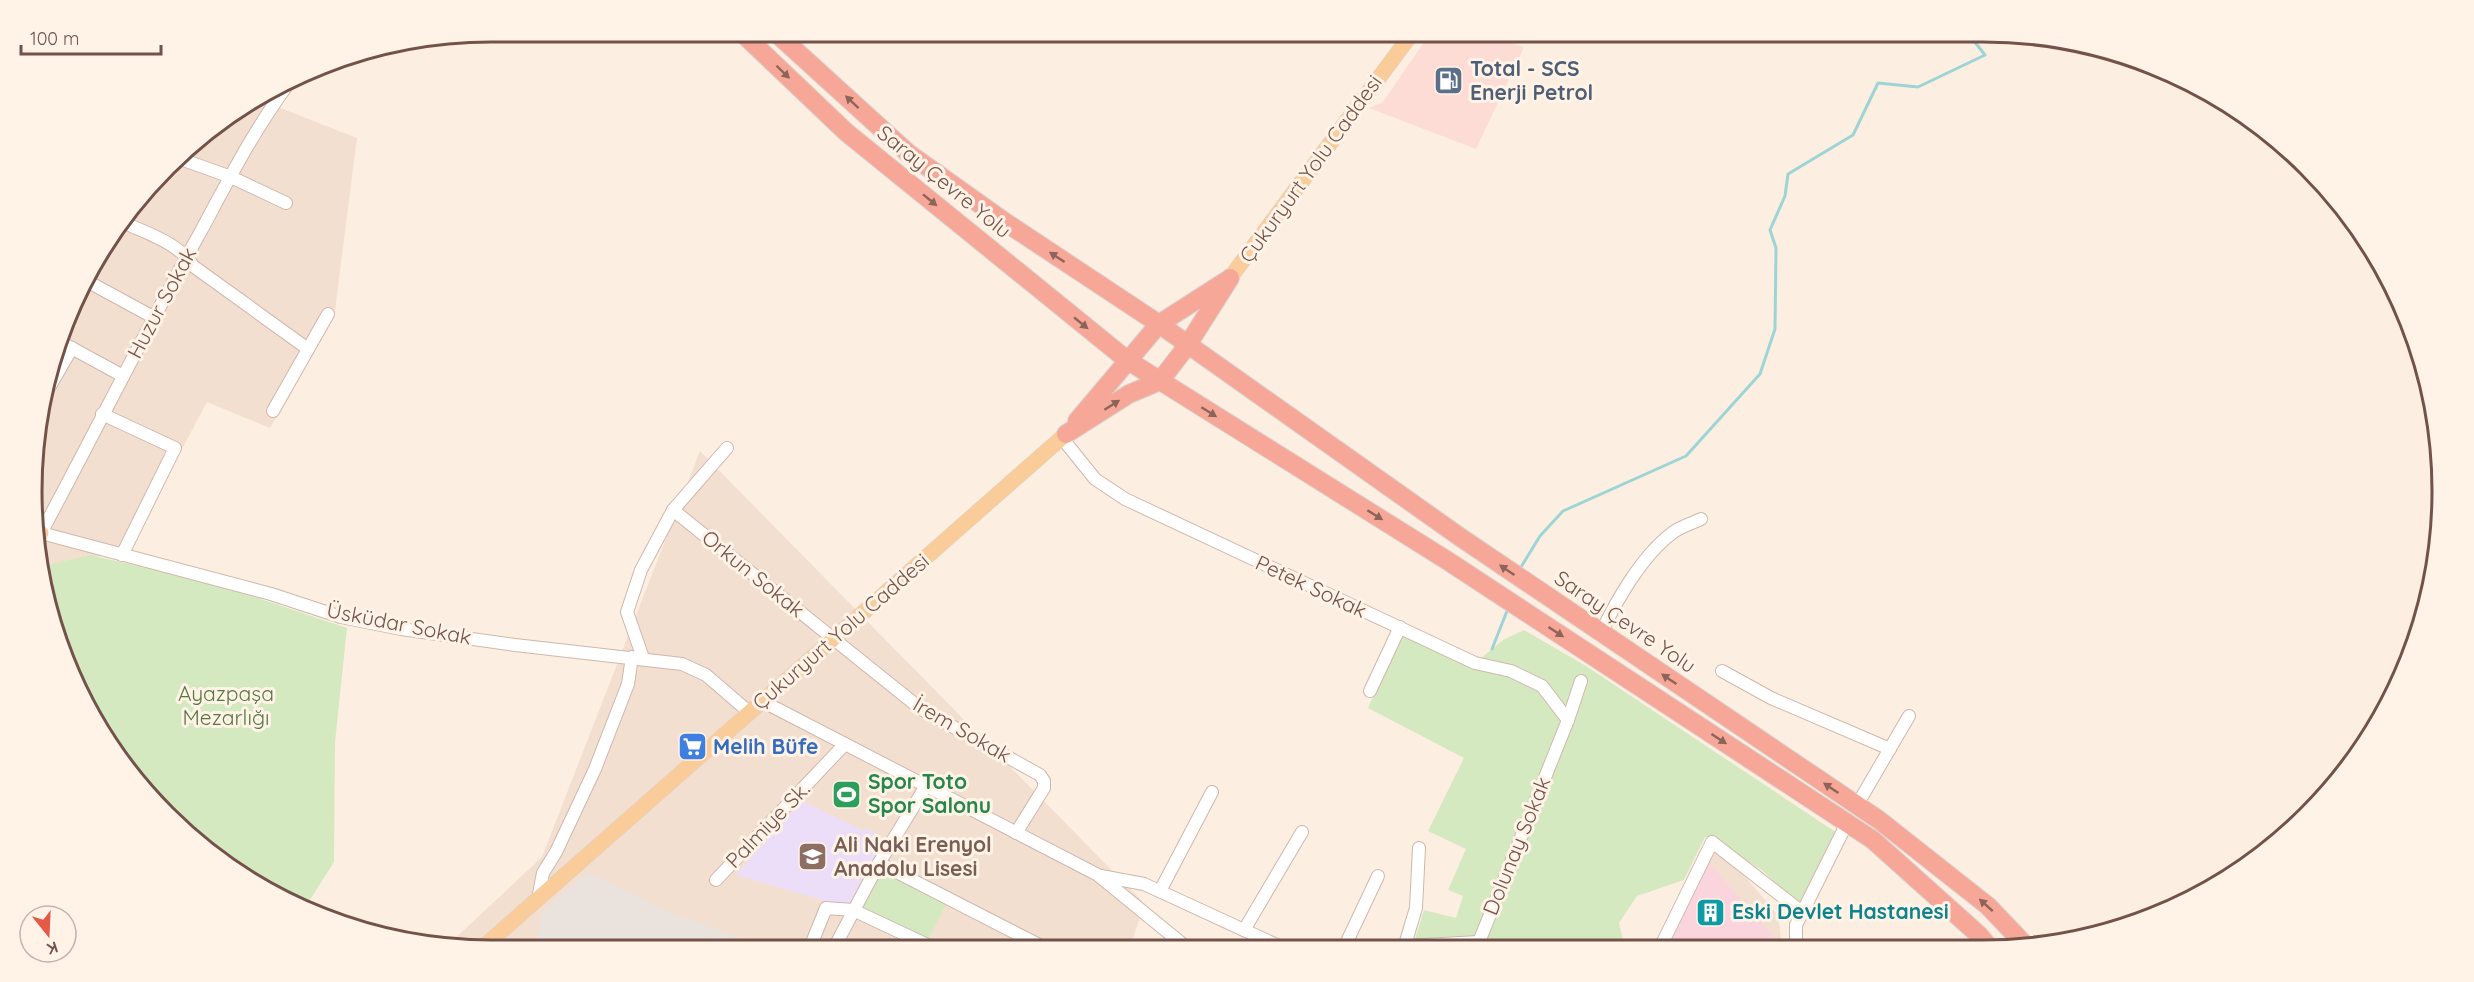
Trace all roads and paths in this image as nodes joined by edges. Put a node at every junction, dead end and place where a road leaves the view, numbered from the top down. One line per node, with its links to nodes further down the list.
1 (752, 42): 19 (highway, Saray Çevre Yolu, one-way to 19)
2 (786, 42): 14 (highway, Saray Çevre Yolu, one-way to 2)
3 (1406, 42): 10 (main road, Çukuryurt Yolu Caddesi)
4 (282, 93): 6 (street, Huzur Sokak)
5 (187, 161): 6 (street)
6 (231, 177): 7 (street); 9 (street, Huzur Sokak)
7 (286, 203)
8 (130, 225): 9 (street)
9 (187, 256): 13 (street, Huzur Sokak); 18 (street)
10 (1230, 278): 14 (highway); 16 (highway)
11 (92, 284): 13 (street)
12 (328, 314): 18 (street)
13 (153, 316): 21 (street, Huzur Sokak)
14 (1159, 324): 16 (highway, Saray Çevre Yolu); 19 (highway)
15 (67, 345): 17 (street)
16 (1187, 346): 22 (highway); 33 (highway, Saray Çevre Yolu, one-way to 16)
17 (72, 348): 20 (street); 21 (street)
18 (308, 349): 23 (street)
19 (1126, 360): 22 (highway, Saray Çevre Yolu); 25 (highway)
20 (58, 372)
21 (123, 376): 24 (street, Huzur Sokak)
22 (1160, 381): 25 (highway, one-way to 22); 48 (highway, one-way to 48)
23 (273, 411)
24 (102, 414): 29 (street, Huzur Sokak); 31 (street)
25 (1064, 436): 32 (street, Petek Sokak); 34 (main road, Çukuryurt Yolu Caddesi)
26 (727, 448): 27 (street)
27 (673, 510): 34 (street, Orkun Sokak); 35 (street)
28 (1701, 519): 33 (street)
29 (43, 522)
30 (44, 527): 31 (street, Üsküdar Sokak)
31 (122, 555): 35 (street, Üsküdar Sokak)
32 (1400, 627): 38 (street); 42 (street, Petek Sokak)
33 (1601, 633): 47 (highway, Saray Çevre Yolu, one-way to 33)
34 (834, 638): 39 (main road, Çukuryurt Yolu Caddesi); 50 (street, İrem Sokak)
35 (637, 658): 40 (street, Üsküdar Sokak); 57 (street)
36 (1722, 671): 44 (street)
37 (1581, 681): 42 (street, Dolunay Sokak)
38 (1370, 692)
39 (762, 700): 40 (main road, Çukuryurt Yolu Caddesi); 43 (street)
40 (749, 712): 57 (main road, Çukuryurt Yolu Caddesi)
41 (1910, 716): 44 (street)
42 (1568, 720): 71 (street, Dolunay Sokak)
43 (845, 744): 45 (street); 55 (street, Palmiye Sk.)
44 (1890, 749): 47 (street)
45 (926, 786): 50 (street); 52 (street)
46 (1212, 792): 56 (street)
47 (1857, 805): 61 (highway, Saray Çevre Yolu, one-way to 47)
48 (1847, 823): 59 (street); 74 (highway)
49 (1302, 832): 60 (street)
50 (1016, 833): 53 (street)
51 (1419, 848): 70 (street)
52 (879, 863): 58 (street); 66 (street)
53 (1098, 875): 56 (street); 67 (street)
54 (1378, 876): 69 (street)
55 (716, 880)
56 (1160, 891): 60 (street)
57 (538, 899): 62 (main road, Çukuryurt Yolu Caddesi)
58 (853, 910): 63 (street); 64 (street); 65 (street)
59 (1802, 912): 72 (street); 73 (street)
60 (1244, 930): 68 (street)
61 (2019, 938)
62 (491, 940)
63 (812, 940)
64 (838, 940)
65 (917, 940)
66 (1029, 940)
67 (1177, 940)
68 (1266, 940)
69 (1348, 940)
70 (1406, 940)
71 (1480, 940)
72 (1664, 940)
73 (1796, 940)
74 (1983, 940)

